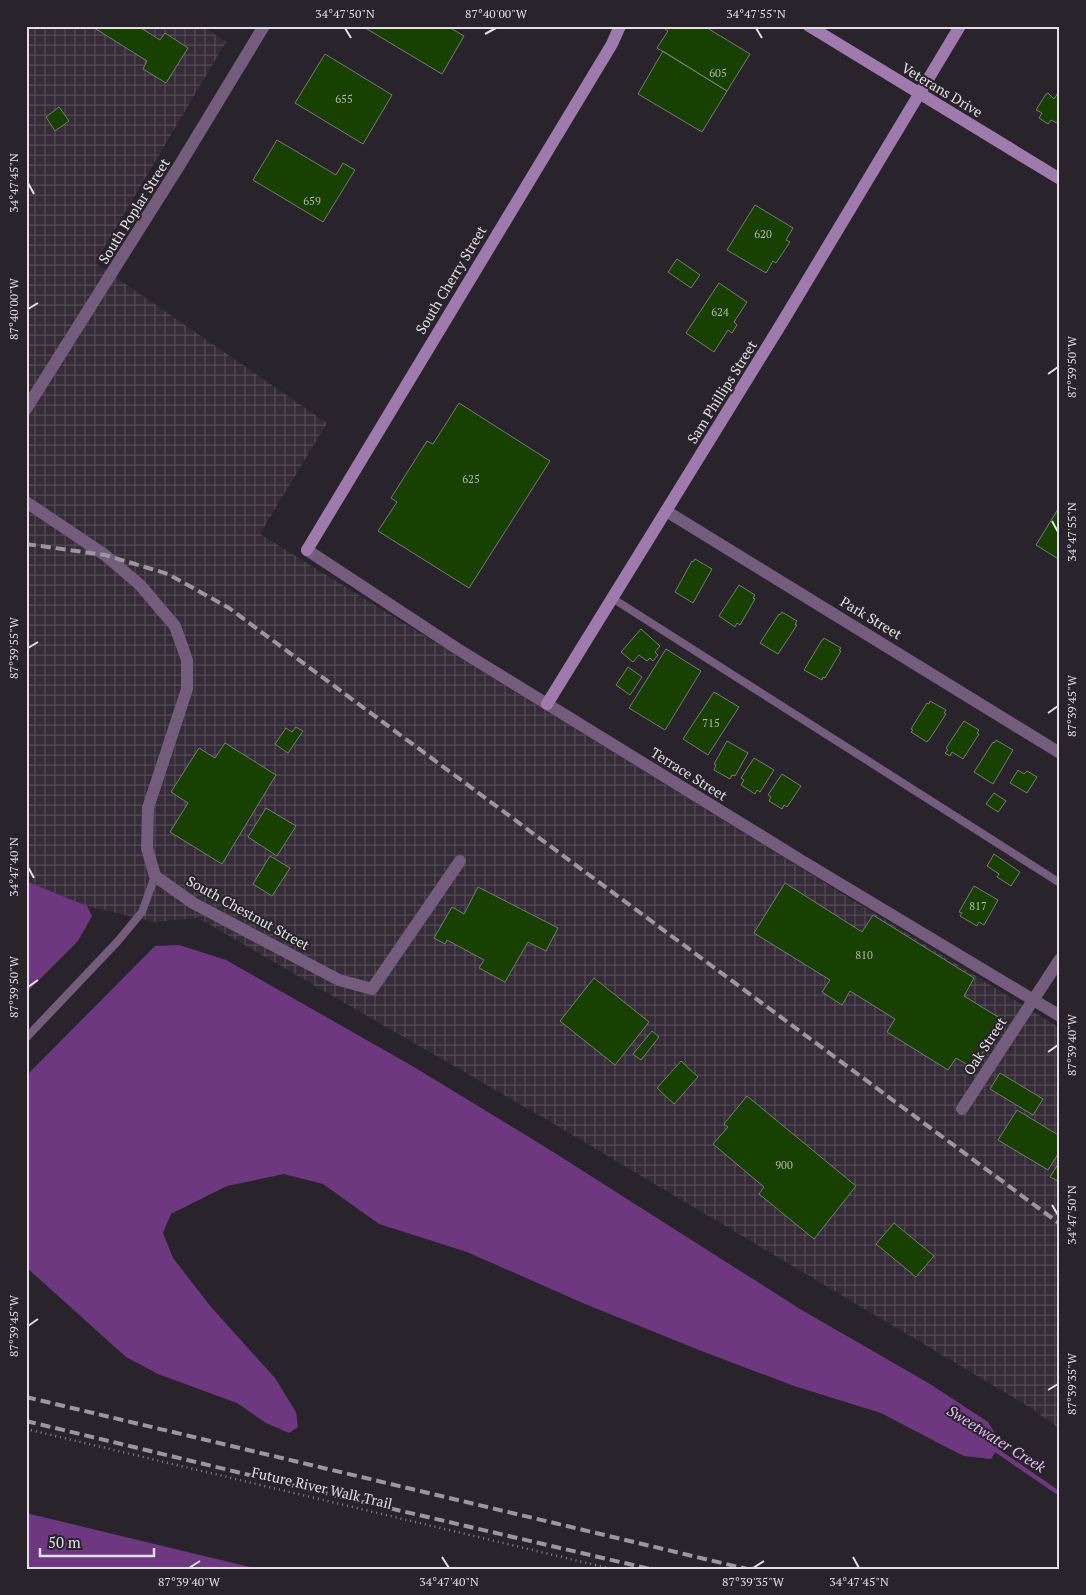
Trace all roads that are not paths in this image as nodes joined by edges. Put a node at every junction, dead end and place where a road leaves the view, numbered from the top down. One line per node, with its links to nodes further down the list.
1 (264, 26): 7 (street, South Poplar Street)
2 (620, 26): 10 (street, South Cherry Street)
3 (809, 26): 5 (street, Veterans Drive)
4 (960, 26): 5 (street)
5 (920, 94): 6 (street, Veterans Drive); 9 (street, Sam Phillips Street)
6 (1060, 179)
7 (26, 410)
8 (26, 502): 15 (street)
9 (666, 511): 11 (street, Sam Phillips Street); 13 (street, Park Street)
10 (307, 550): 12 (street, Terrace Street)
11 (612, 598): 12 (street, Sam Phillips Street); 16 (lane)
12 (547, 704): 18 (street, Terrace Street)
13 (1060, 752)
14 (460, 861): 15 (street, South Chestnut Street)
15 (155, 876): 20 (lane)
16 (1060, 883)
17 (1060, 959): 18 (street, Oak Street)
18 (1033, 1000): 19 (street, Terrace Street); 21 (street, Oak Street)
19 (1060, 1016)
20 (26, 1038)
21 (962, 1109)

